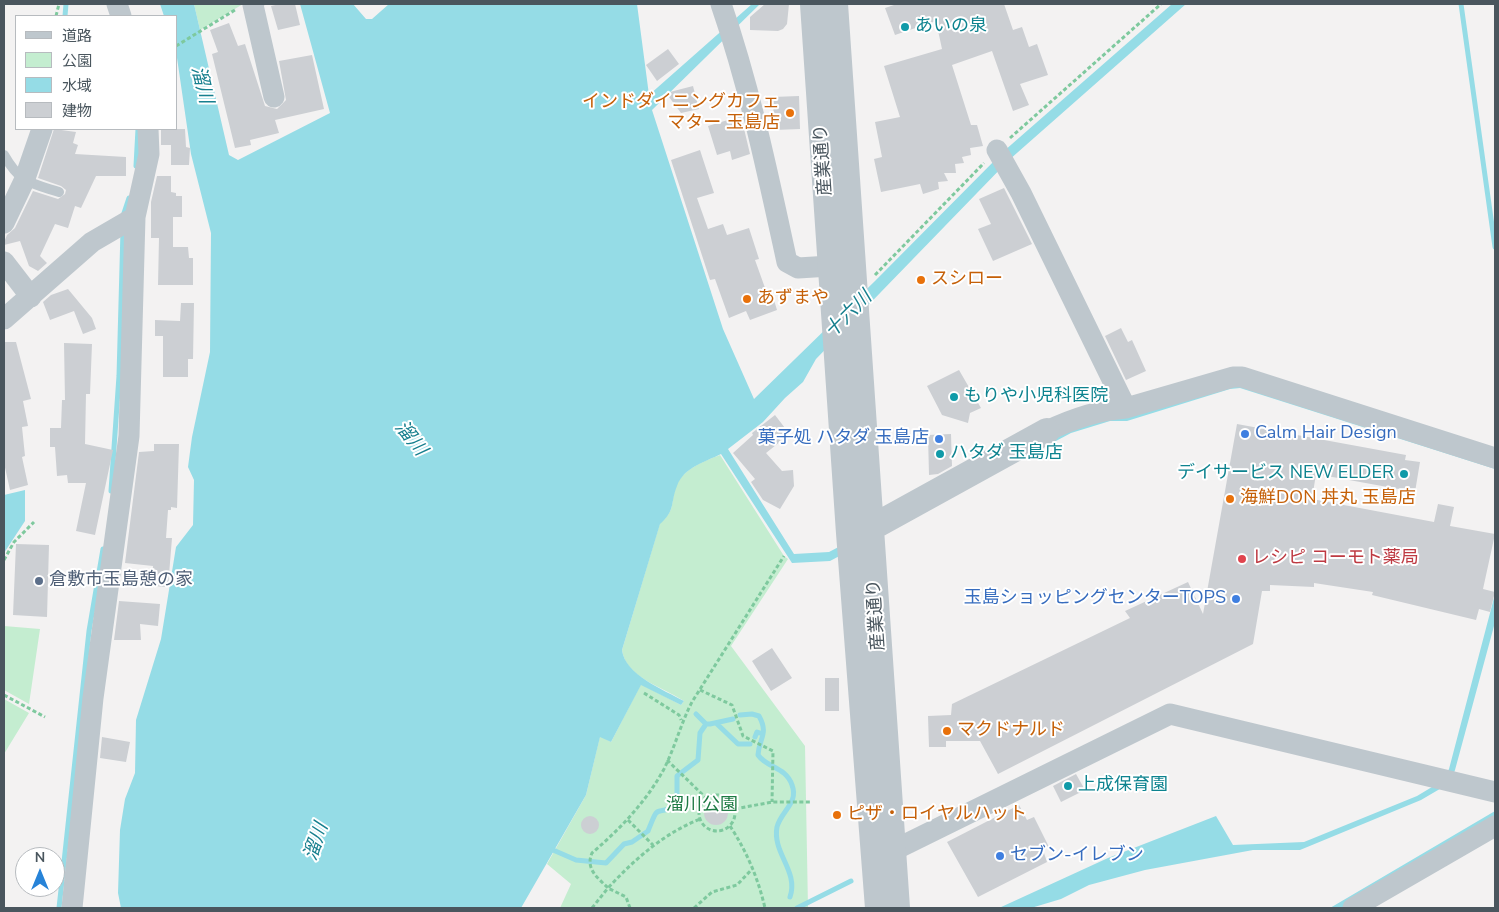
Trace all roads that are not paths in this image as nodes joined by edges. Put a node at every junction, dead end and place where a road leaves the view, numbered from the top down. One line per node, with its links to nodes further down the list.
1 (254, 4): 5 (street)
2 (721, 4): 15 (street)
3 (813, 4): 15 (street, 産業通り)
4 (835, 4): 15 (street, 産業通り)
5 (274, 97)
6 (42, 130): 10 (street)
7 (148, 130): 12 (street)
8 (4, 155): 10 (lane)
9 (1001, 158): 19 (street)
10 (20, 177): 11 (lane); 13 (street)
11 (59, 192)
12 (135, 217): 16 (street); 27 (street)
13 (4, 223)
14 (4, 262): 16 (street)
15 (842, 265): 18 (street, 産業通り); 18 (street, 産業通り)
16 (31, 297): 17 (street)
17 (4, 319)
18 (846, 319): 22 (street, 産業通り); 25 (street, 産業通り)
19 (1126, 408): 20 (street); 21 (street)
20 (1047, 432): 22 (street)
21 (1495, 458)
22 (871, 528): 25 (street, 産業通り)
23 (1495, 792): 25 (street)
24 (1495, 826): 26 (street)
25 (884, 855): 28 (street, 産業通り); 29 (street, 産業通り)
26 (1386, 898): 30 (street)
27 (72, 908)
28 (878, 908)
29 (898, 908)
30 (1353, 908)

